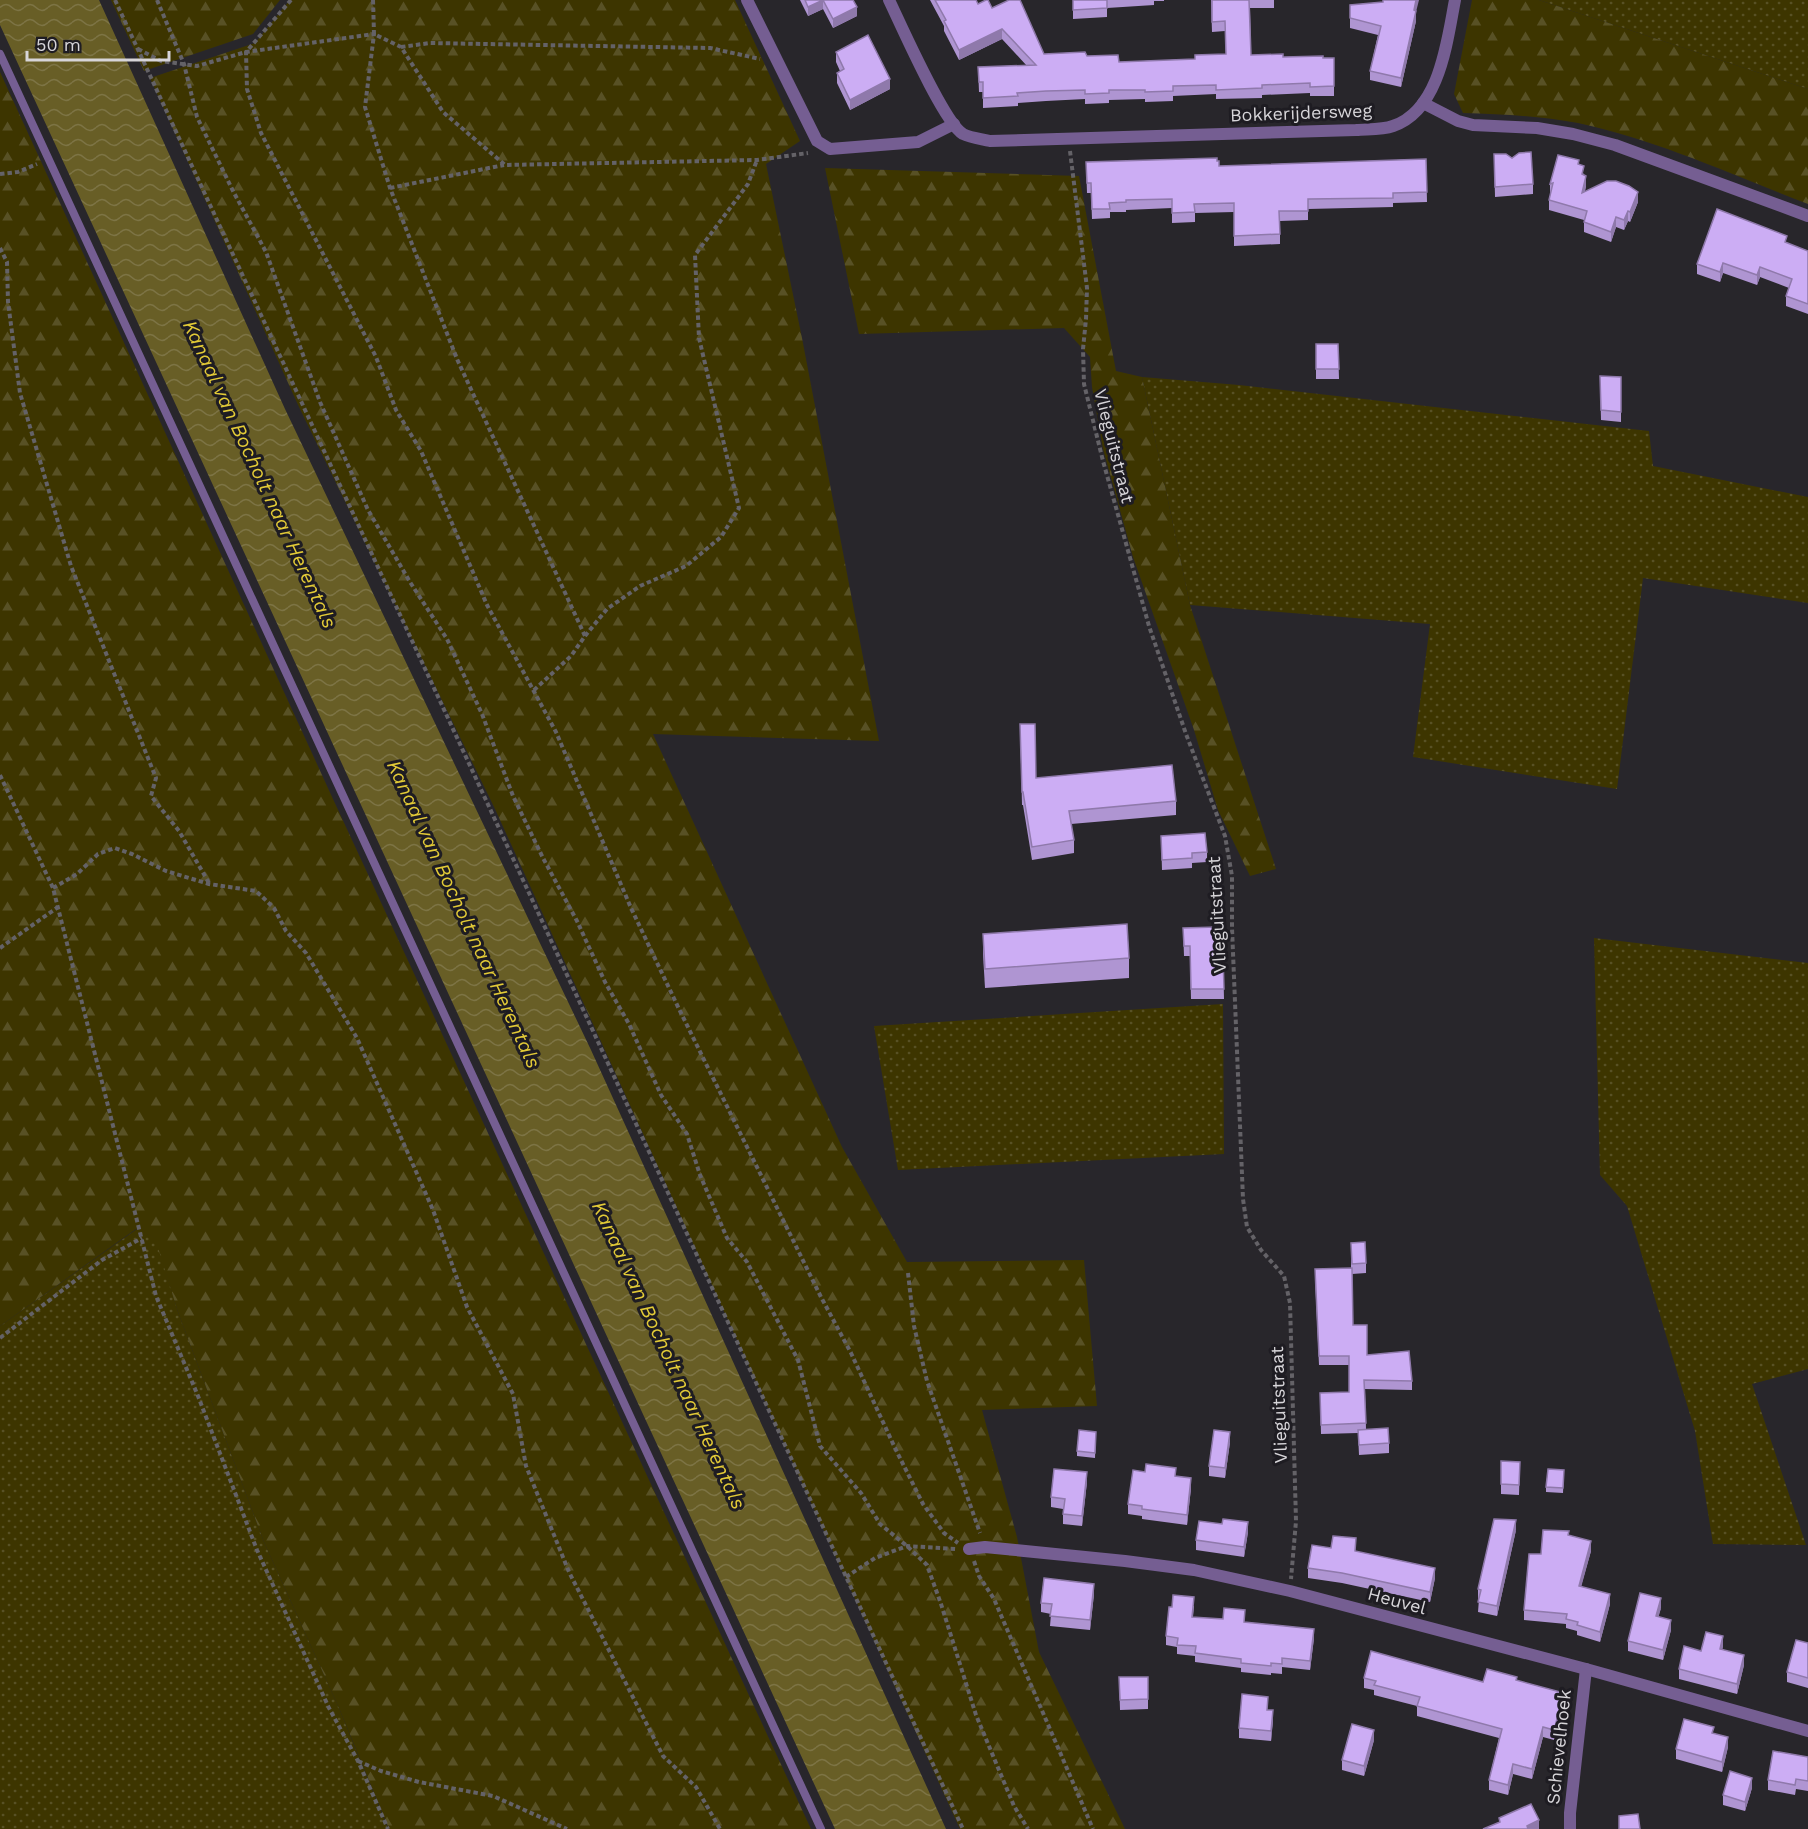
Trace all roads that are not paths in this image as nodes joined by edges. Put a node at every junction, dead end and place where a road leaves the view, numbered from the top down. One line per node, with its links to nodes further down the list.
1 (747, 0): 6 (street)
2 (889, 0): 6 (street)
3 (1455, 0): 5 (street)
4 (0, 54): 11 (lane)
5 (1423, 103): 6 (street, Bokkerijdersweg); 7 (street)
6 (954, 124)
7 (1808, 216)
8 (969, 1549): 9 (street, Heuvel)
9 (1586, 1669): 10 (street, Heuvel); 12 (street, Schievelhoek)
10 (1808, 1731)
11 (821, 1829)
12 (1570, 1829)

